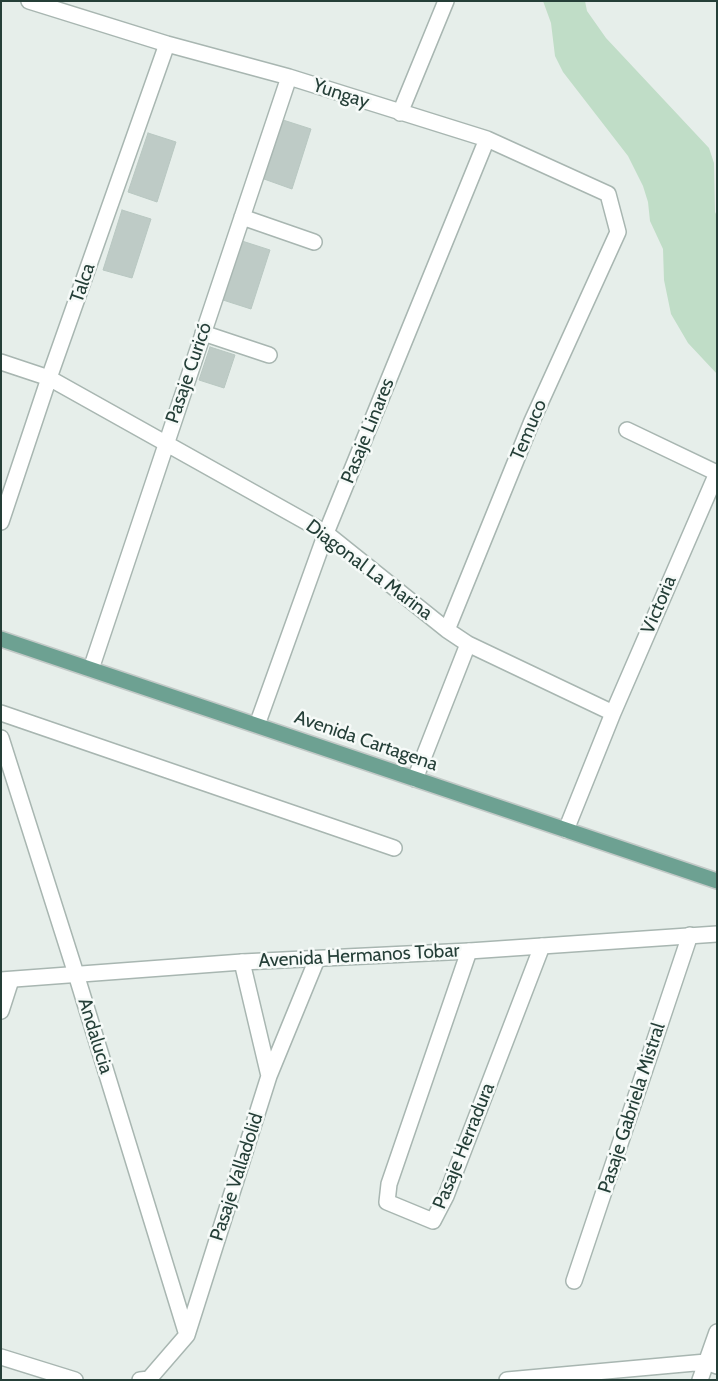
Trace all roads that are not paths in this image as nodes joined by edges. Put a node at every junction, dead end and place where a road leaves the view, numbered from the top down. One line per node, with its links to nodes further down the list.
1 (29, 1): 3 (street, Yungay)
2 (446, 1): 5 (street)
3 (167, 44): 4 (street, Yungay); 13 (street, Talca)
4 (289, 77): 5 (street, Yungay); 7 (street, Pasaje Curicó)
5 (400, 113): 6 (street, Yungay)
6 (487, 139): 8 (street, Yungay); 17 (street, Pasaje Linares)
7 (242, 217): 9 (street); 10 (street, Pasaje Curicó)
8 (618, 232): 18 (street, Temuco)
9 (314, 242)
10 (203, 333): 11 (street); 15 (street, Pasaje Curicó)
11 (268, 355)
12 (1, 362): 13 (street, Diagonal La Marina)
13 (49, 378): 15 (street, Diagonal La Marina); 16 (street, Talca)
14 (627, 430): 23 (street, Victoria)
15 (166, 442): 17 (street, Diagonal La Marina); 21 (street, Pasaje Curicó)
16 (1, 522)
17 (326, 533): 18 (street, Diagonal La Marina); 24 (street, Pasaje Linares)
18 (447, 630): 20 (street, Diagonal La Marina)
19 (1, 639): 21 (main road, Avenida Cartagena)
20 (468, 644): 23 (street, Diagonal La Marina); 26 (street)
21 (91, 670): 24 (main road, Avenida Cartagena)
22 (1, 713): 28 (street)
23 (613, 713): 27 (street, Victoria)
24 (257, 725): 26 (main road, Avenida Cartagena)
25 (1, 738): 36 (street, Andalucia)
26 (415, 779): 27 (main road, Avenida Cartagena)
27 (566, 830): 29 (main road, Avenida Cartagena)
28 (394, 848)
29 (717, 881)
30 (717, 934): 31 (street, Avenida Hermanos Tobar)
31 (690, 935): 32 (street, Avenida Hermanos Tobar); 40 (street, Pasaje Gabriela Mistral)
32 (542, 946): 33 (street, Avenida Hermanos Tobar); 33 (street, Pasaje Herradura)
33 (470, 951): 34 (street, Avenida Hermanos Tobar)
34 (317, 959): 35 (street, Avenida Hermanos Tobar); 39 (street, Pasaje Valladolid)
35 (242, 962): 36 (street, Avenida Hermanos Tobar); 39 (street)
36 (76, 974): 37 (street, Avenida Hermanos Tobar); 42 (street, Andalucia)
37 (6, 980): 38 (street)
38 (1, 1011)
39 (269, 1076): 42 (street, Pasaje Valladolid)
40 (574, 1282)
41 (717, 1332): 44 (street)
42 (187, 1335): 46 (street, Pasaje Valladolid)
43 (1, 1358): 45 (street)
44 (712, 1364): 47 (street); 48 (street)
45 (75, 1380)
46 (140, 1380)
47 (507, 1380)
48 (700, 1380)

